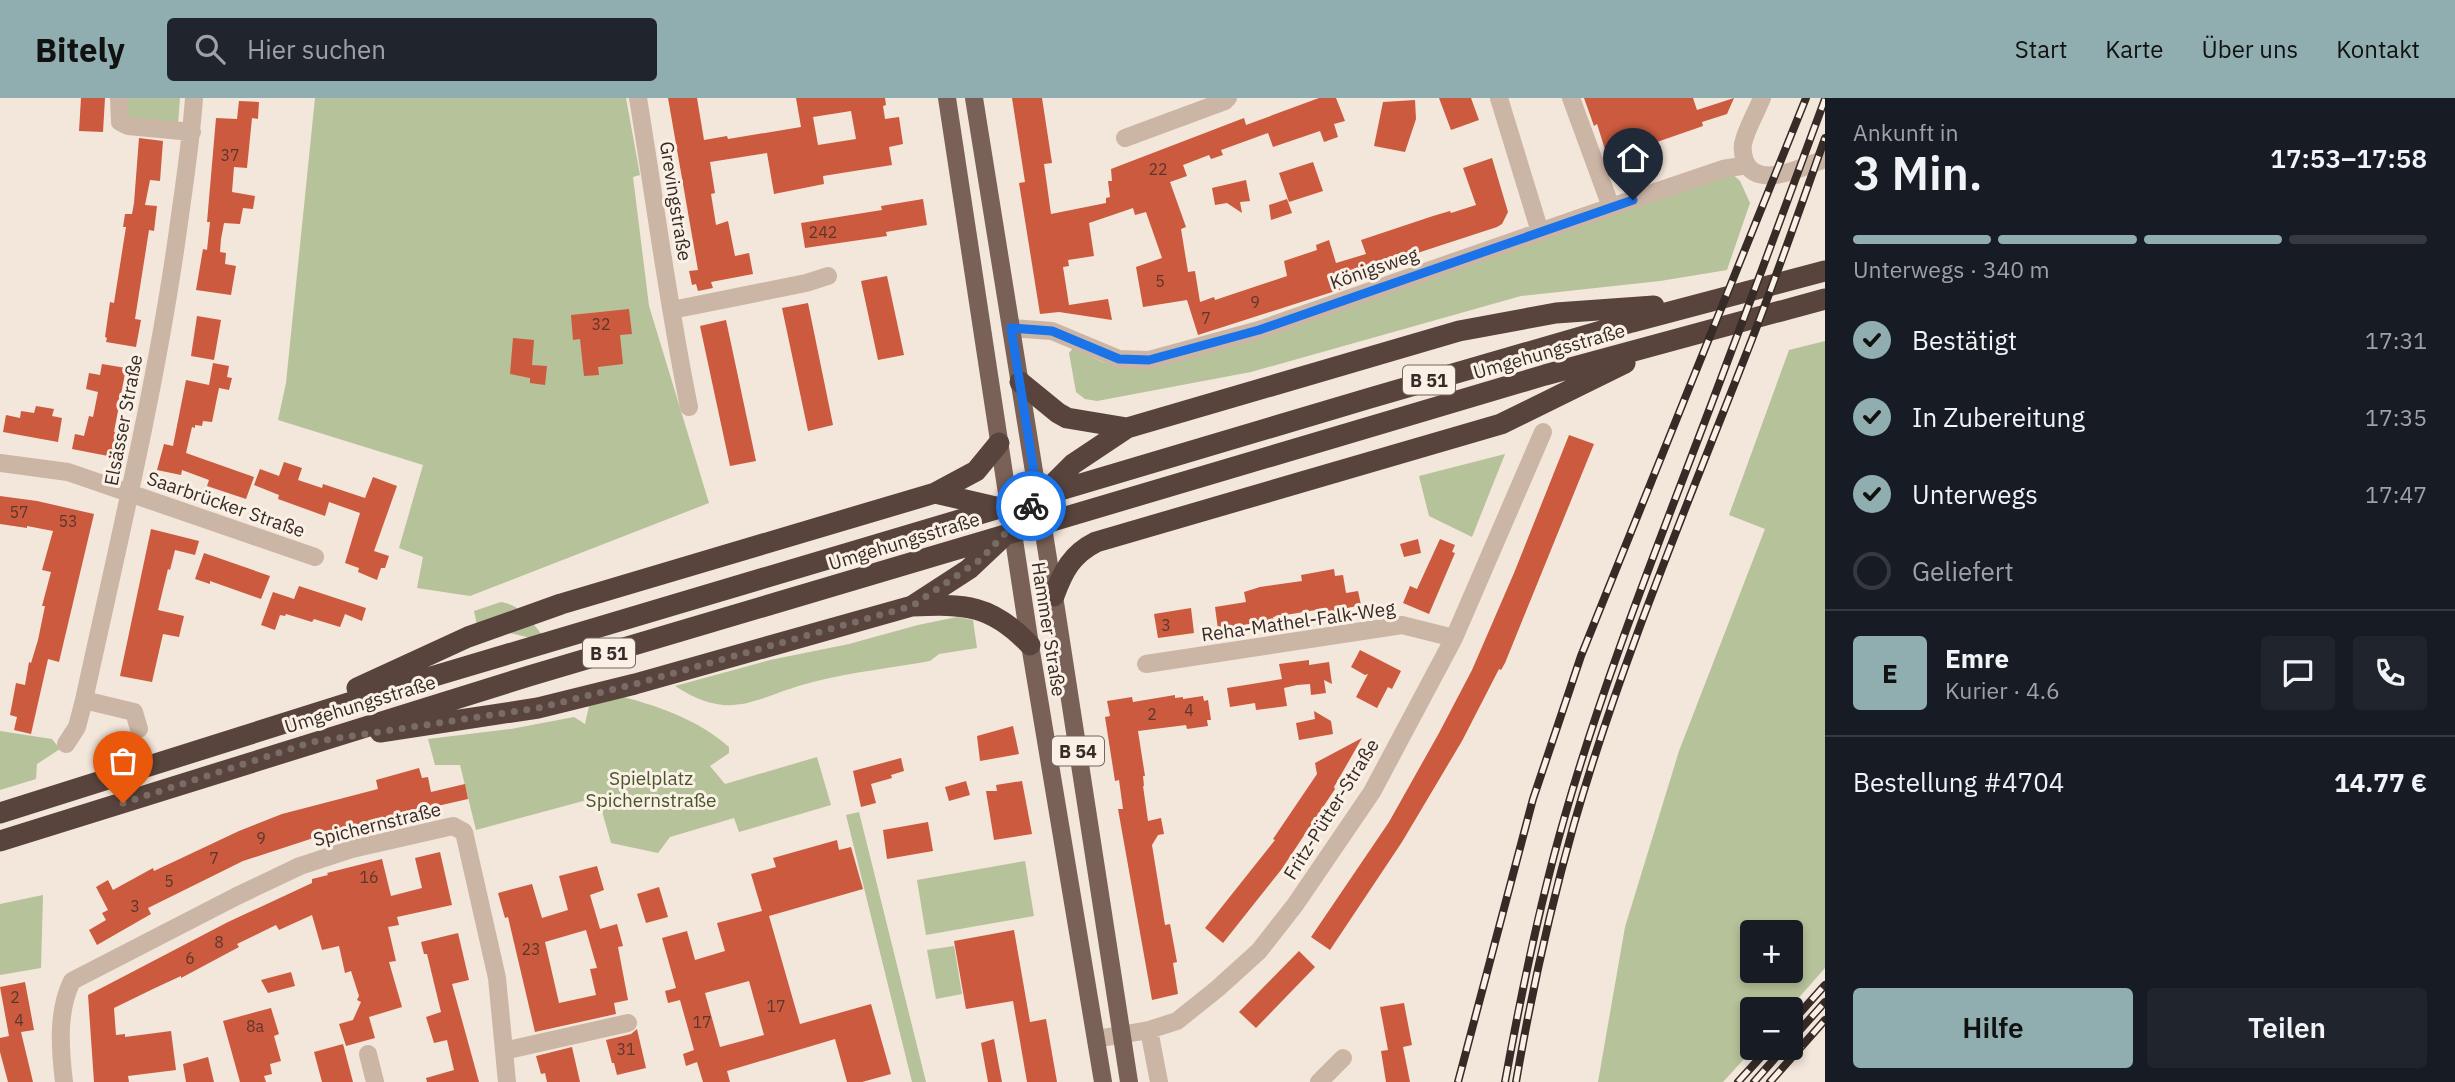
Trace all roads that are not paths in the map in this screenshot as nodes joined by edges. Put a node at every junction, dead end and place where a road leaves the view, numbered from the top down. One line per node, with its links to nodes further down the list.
1 (118, 98): 10 (street)
2 (194, 98): 10 (street, Elsässer Straße)
3 (638, 98): 20 (street, Grevingstraße)
4 (947, 98): 27 (main road, Hammer Straße)
5 (974, 98): 21 (main road)
6 (1228, 98): 11 (street)
7 (1499, 98): 15 (street)
8 (1571, 98): 14 (street)
9 (1762, 98): 13 (street)
10 (192, 132): 29 (street, Elsässer Straße)
11 (1125, 138)
12 (1825, 159): 13 (street)
13 (1746, 165): 14 (street, Königsweg)
14 (1611, 207): 15 (street, Königsweg)
15 (1539, 232): 21 (street, Königsweg)
16 (1825, 271): 19 (highway, Umgehungsstraße / B 51)
17 (828, 276): 20 (street)
18 (1825, 299): 22 (highway, Umgehungsstraße / B 51)
19 (1710, 302): 25 (highway); 41 (highway, Umgehungsstraße / B 51)
20 (672, 310): 24 (street, Grevingstraße)
21 (1011, 328): 23 (main road)
22 (1671, 340): 33 (highway); 43 (highway, Umgehungsstraße / B 51)
23 (1020, 382): 25 (highway); 31 (main road)
24 (689, 407)
25 (1126, 428): 31 (highway)
26 (1543, 432): 37 (street, Fritz-Pütter-Straße)
27 (999, 443): 30 (highway); 32 (main road, Hammer Straße)
28 (0, 463): 29 (street, Saarbrücker Straße)
29 (130, 493): 34 (street, Saarbrücker Straße); 40 (street, Elsässer Straße)
30 (945, 494): 32 (highway); 41 (highway)
31 (1038, 498): 32 (highway)
32 (1022, 519): 33 (highway); 35 (main road, Hammer Straße / B 54); 36 (highway); 38 (main road, Hammer Straße / B 54)
33 (1121, 536): 35 (highway)
34 (315, 557)
35 (1055, 596): 49 (main road, Hammer Straße / B 54)
36 (912, 606): 38 (highway); 43 (highway)
37 (1454, 638): 39 (street, Reha-Mathel-Falk-Weg); 48 (street, Fritz-Pütter-Straße)
38 (1030, 645): 50 (main road, Hammer Straße / B 54)
39 (1146, 664)
40 (84, 700): 42 (street); 44 (street, Elsässer Straße)
41 (303, 716): 45 (highway, Umgehungsstraße / B 51)
42 (139, 730)
43 (312, 742): 46 (highway, Umgehungsstraße / B 51)
44 (66, 744)
45 (0, 813)
46 (0, 841)
47 (628, 1023): 51 (street)
48 (1149, 1030): 49 (street, Fritz-Pütter-Straße); 59 (street)
49 (1121, 1035): 50 (street, Fritz-Pütter-Straße); 58 (main road, Hammer Straße / B 54)
50 (1096, 1039): 57 (main road, Hammer Straße / B 54)
51 (504, 1051): 54 (street, Spichernstraße); 56 (street, Spichernstraße)
52 (368, 1054): 55 (street)
53 (1343, 1058): 60 (street)
54 (64, 1082)
55 (375, 1082)
56 (507, 1082)
57 (1103, 1082)
58 (1129, 1082)
59 (1159, 1082)
60 (1319, 1082)

